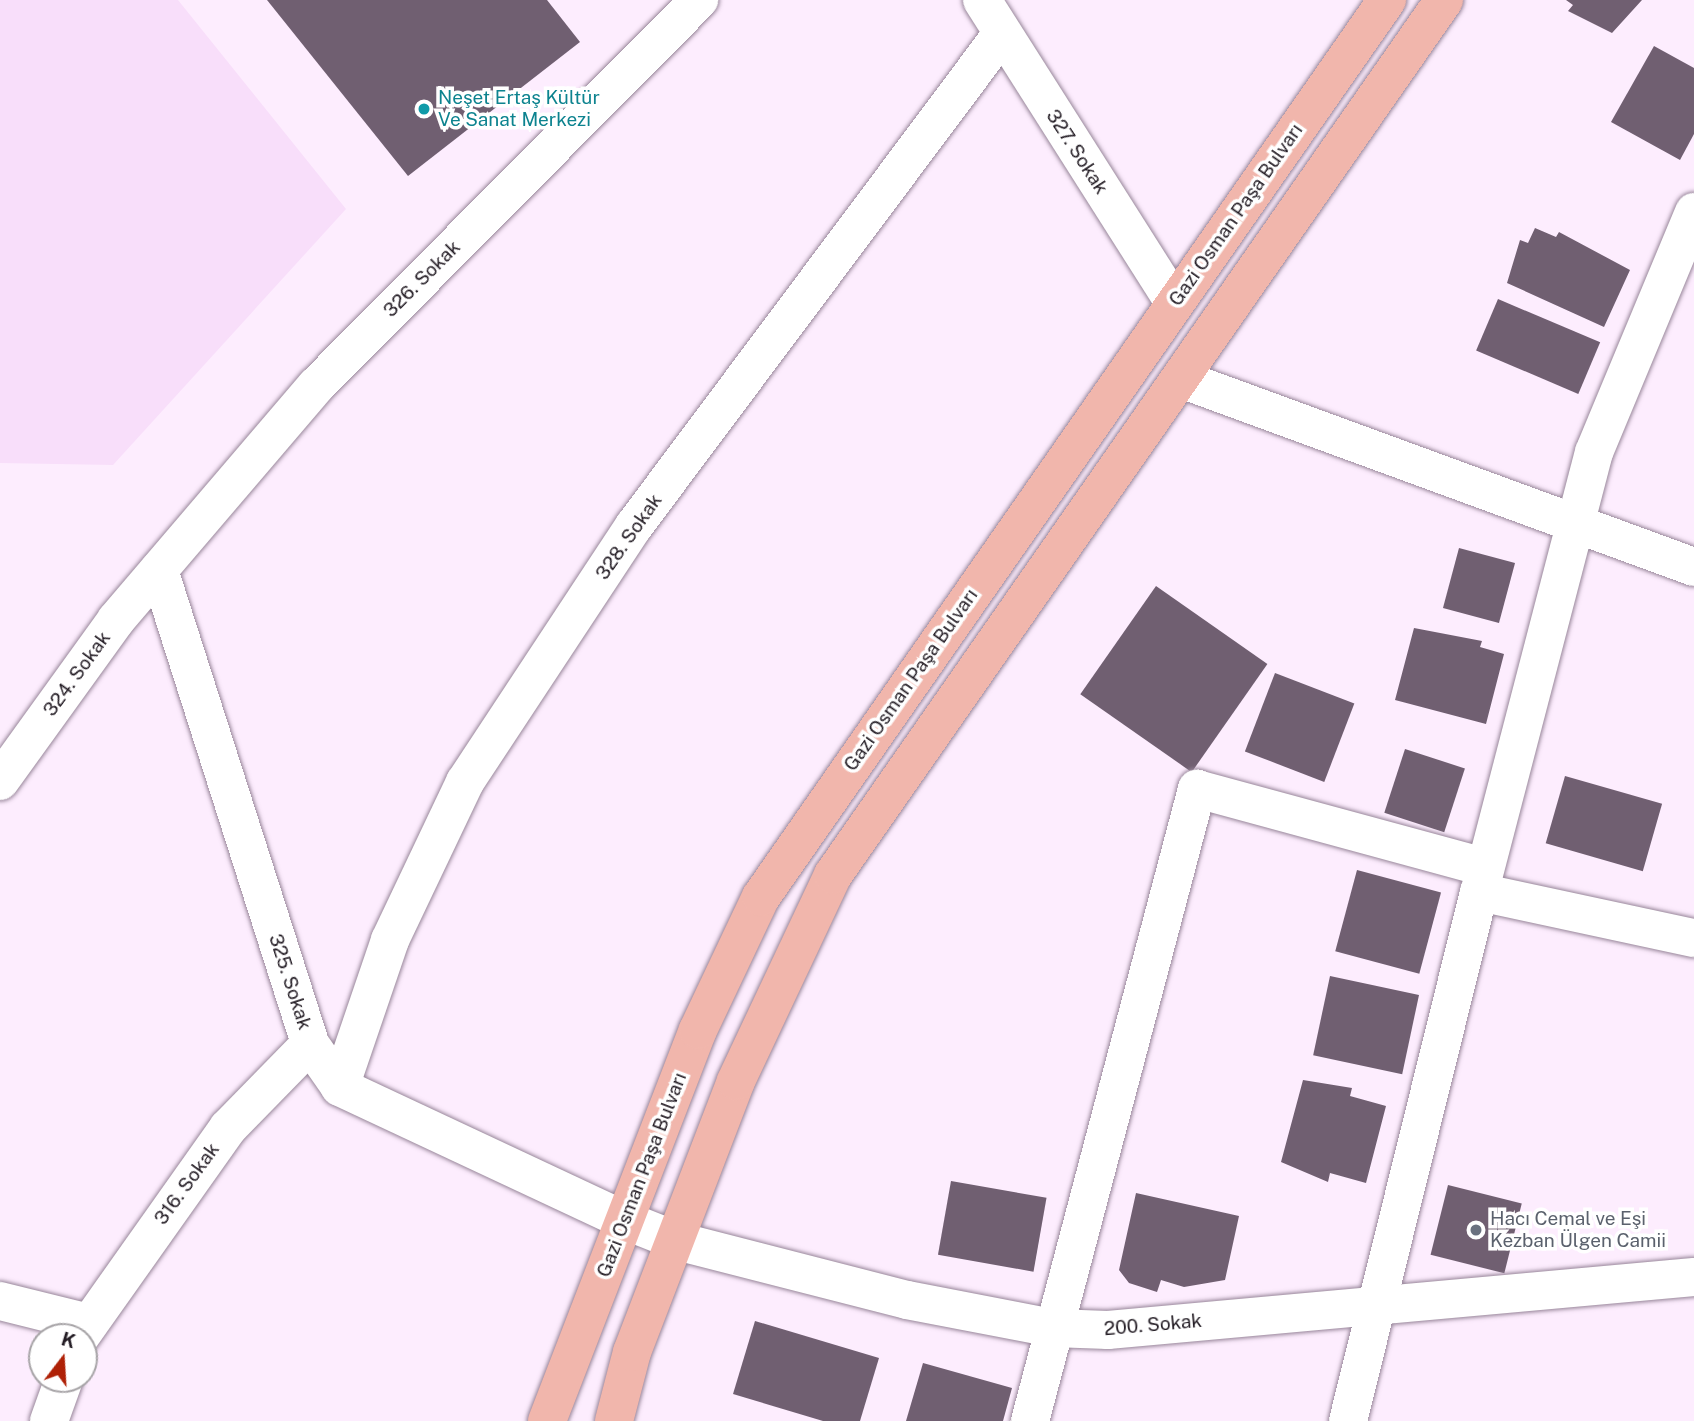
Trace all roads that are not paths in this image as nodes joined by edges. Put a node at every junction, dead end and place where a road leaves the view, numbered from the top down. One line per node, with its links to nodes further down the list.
1 (699, 0): 11 (street, 326. Sokak)
2 (982, 0): 5 (street, 327. Sokak)
3 (1387, 0): 7 (main road, Gazi Osman Paşa Bulvarı)
4 (1444, 0): 8 (main road)
5 (1002, 35): 7 (street, 327. Sokak); 16 (street, 328. Sokak)
6 (1694, 212): 9 (street)
7 (1174, 303): 17 (main road, Gazi Osman Paşa Bulvarı)
8 (1181, 379): 9 (street); 18 (main road)
9 (1573, 523): 10 (street); 13 (street)
10 (1694, 567)
11 (159, 570): 12 (street, 324. Sokak); 15 (street, 325. Sokak)
12 (0, 781)
13 (1482, 879): 14 (street); 21 (street); 24 (street)
14 (1694, 938)
15 (310, 1044): 16 (street, 325. Sokak); 23 (street, 316. Sokak)
16 (340, 1087): 17 (street)
17 (624, 1220): 18 (street, 200. Sokak); 27 (main road, Gazi Osman Paşa Bulvarı)
18 (677, 1241): 24 (street, 200. Sokak); 28 (main road)
19 (1694, 1277): 21 (street, 200. Sokak)
20 (0, 1301): 22 (street)
21 (1374, 1303): 24 (street, 200. Sokak); 30 (street)
22 (62, 1323)
23 (87, 1323)
24 (1053, 1328): 29 (street)
25 (59, 1393): 26 (street)
26 (49, 1421)
27 (547, 1421)
28 (614, 1421)
29 (1030, 1421)
30 (1348, 1421)

